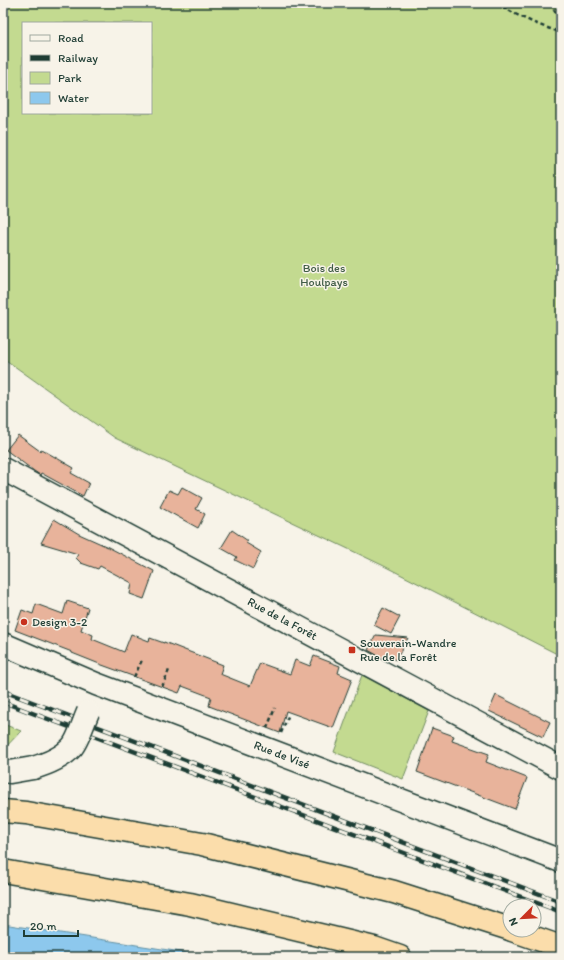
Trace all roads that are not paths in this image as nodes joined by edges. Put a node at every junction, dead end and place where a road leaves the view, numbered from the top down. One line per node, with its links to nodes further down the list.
1 (3, 469): 4 (main road, Rue de la Forêt)
2 (3, 644): 3 (main road, Rue de Visé)
3 (96, 684): 5 (main road, bridge); 7 (main road, Rue de Visé)
4 (561, 768)
5 (3, 771)
6 (3, 811): 9 (highway)
7 (561, 861)
8 (3, 871): 12 (highway)
9 (502, 927)
10 (535, 938): 11 (highway)
11 (561, 947)
12 (400, 957)

